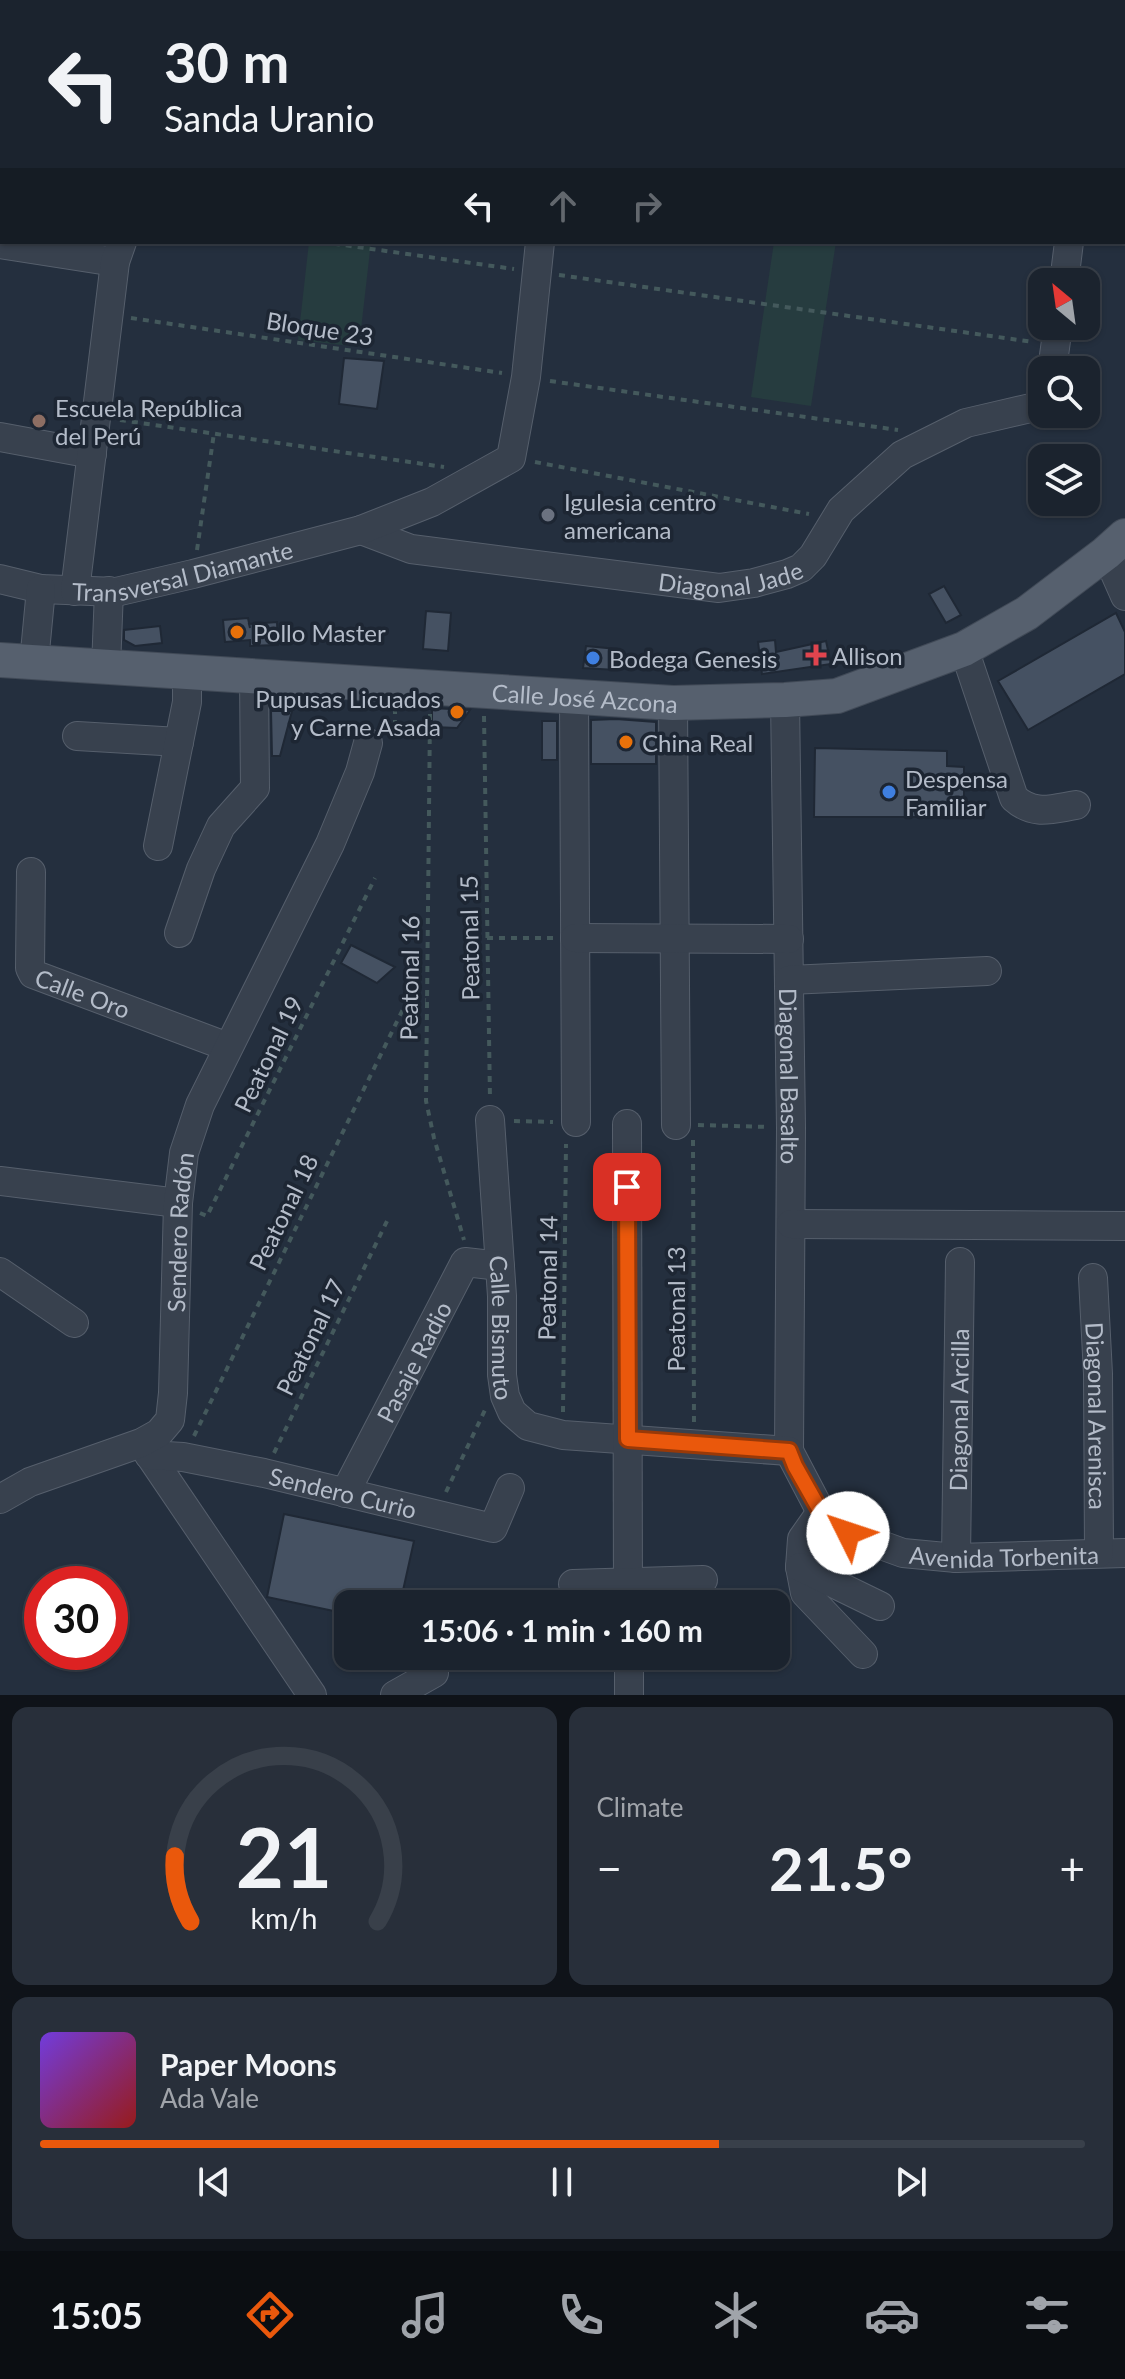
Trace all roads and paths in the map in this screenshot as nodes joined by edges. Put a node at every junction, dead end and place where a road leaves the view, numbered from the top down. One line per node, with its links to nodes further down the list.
1 (0, 244): 5 (street)
2 (336, 244): 7 (path)
3 (540, 244): 7 (street)
4 (1069, 244): 6 (street)
5 (114, 252): 8 (street)
6 (1066, 268)
7 (536, 272): 9 (path); 10 (street)
8 (108, 314): 10 (path, Bloque 23); 12 (street)
9 (1055, 347)
10 (526, 377): 14 (path, Bloque 23); 17 (street)
11 (1028, 409): 14 (street, Diagonal Jade)
12 (96, 416): 13 (path); 16 (street)
13 (214, 433): 18 (path); 22 (path)
14 (940, 436): 19 (street, Diagonal Jade)
15 (0, 437): 16 (street)
16 (92, 454): 25 (street)
17 (511, 458): 19 (path); 20 (street, Transversal Diamante)
18 (448, 467)
19 (835, 519): 20 (street, Diagonal Jade)
20 (361, 530): 22 (street, Transversal Diamante)
21 (1117, 549): 27 (street); 28 (main road, Calle José Azcona)
22 (193, 574): 26 (street, Transversal Diamante)
23 (0, 579): 24 (street, Transversal Diamante)
24 (41, 589): 25 (street, Transversal Diamante); 30 (street)
25 (75, 591): 26 (street, Transversal Diamante)
26 (109, 591): 31 (street)
27 (1125, 596)
28 (964, 649): 37 (main road, Calle José Azcona); 42 (street)
29 (0, 660): 30 (main road, Calle José Azcona)
30 (34, 662): 31 (main road, Calle José Azcona)
31 (106, 667): 32 (main road, Calle José Azcona)
32 (187, 672): 33 (main road, Calle José Azcona); 40 (street)
33 (254, 676): 34 (main road, Calle José Azcona); 46 (street)
34 (430, 688): 35 (main road, Calle José Azcona); 53 (path, Peatonal 16)
35 (483, 691): 36 (main road, Calle José Azcona); 47 (path, Peatonal 15)
36 (574, 698): 38 (main road, Calle José Azcona); 48 (street)
37 (785, 700): 38 (main road, Calle José Azcona); 50 (street, Diagonal Basalto)
38 (673, 703): 49 (street)
39 (77, 736): 40 (street)
40 (179, 742): 43 (street)
41 (368, 743): 54 (street, Sendero Radón)
42 (1076, 805)
43 (158, 846)
44 (31, 872): 54 (street, Calle Oro)
45 (375, 878): 60 (path, Peatonal 19)
46 (179, 933)
47 (487, 938): 48 (path); 55 (path, Peatonal 15)
48 (575, 938): 49 (street); 58 (street)
49 (675, 938): 50 (street); 57 (street)
50 (789, 939): 52 (street, Diagonal Basalto)
51 (987, 971): 52 (street)
52 (789, 980): 62 (street, Diagonal Basalto)
53 (426, 1000): 64 (path, Peatonal 16); 77 (path, Peatonal 18)
54 (228, 1047): 60 (street, Sendero Radón)
55 (490, 1120): 66 (street, Calle Bismuto)
56 (627, 1124): 73 (street)
57 (684, 1125): 74 (path, Peatonal 13)
58 (572, 1130): 72 (path, Peatonal 14)
59 (0, 1181): 60 (street)
60 (178, 1203): 75 (street, Sendero Radón)
61 (389, 1217): 78 (path, Peatonal 17)
62 (791, 1224): 63 (street); 76 (street, Diagonal Basalto)
63 (1125, 1226)
64 (465, 1262): 66 (street); 80 (street, Pasaje Radio)
65 (960, 1262): 85 (street, Diagonal Arcilla)
66 (500, 1266): 71 (street, Calle Bismuto)
67 (0, 1272): 69 (street)
68 (1093, 1278): 70 (street, Diagonal Arenisca)
69 (74, 1323)
70 (1112, 1374): 84 (street, Diagonal Arenisca)
71 (502, 1375): 72 (street, Calle Bismuto); 83 (path)
72 (563, 1435): 73 (street, Calle Bismuto)
73 (628, 1439): 74 (street, Calle Bismuto); 90 (street)
74 (694, 1444): 76 (street, Calle Bismuto)
75 (145, 1449): 77 (street, Sendero Curio); 81 (street); 96 (street)
76 (789, 1451): 82 (street, Avenida Torbenita)
77 (183, 1457): 78 (street, Sendero Curio)
78 (264, 1473): 80 (street, Sendero Curio)
79 (510, 1488): 83 (street, Sendero Curio)
80 (345, 1493): 83 (street, Sendero Curio)
81 (0, 1499)
82 (821, 1512): 85 (street, Avenida Torbenita); 86 (street)
83 (435, 1514)
84 (1112, 1553): 85 (street, Avenida Torbenita)
85 (956, 1558)
86 (800, 1567): 92 (street); 93 (street)
87 (703, 1580): 91 (street)
88 (573, 1584): 89 (street)
89 (606, 1590)
90 (628, 1590)
91 (649, 1590)
92 (880, 1606)
93 (863, 1654)
94 (629, 1670): 98 (street)
95 (434, 1673): 97 (street)
96 (312, 1695)
97 (395, 1695)
98 (629, 1695)

